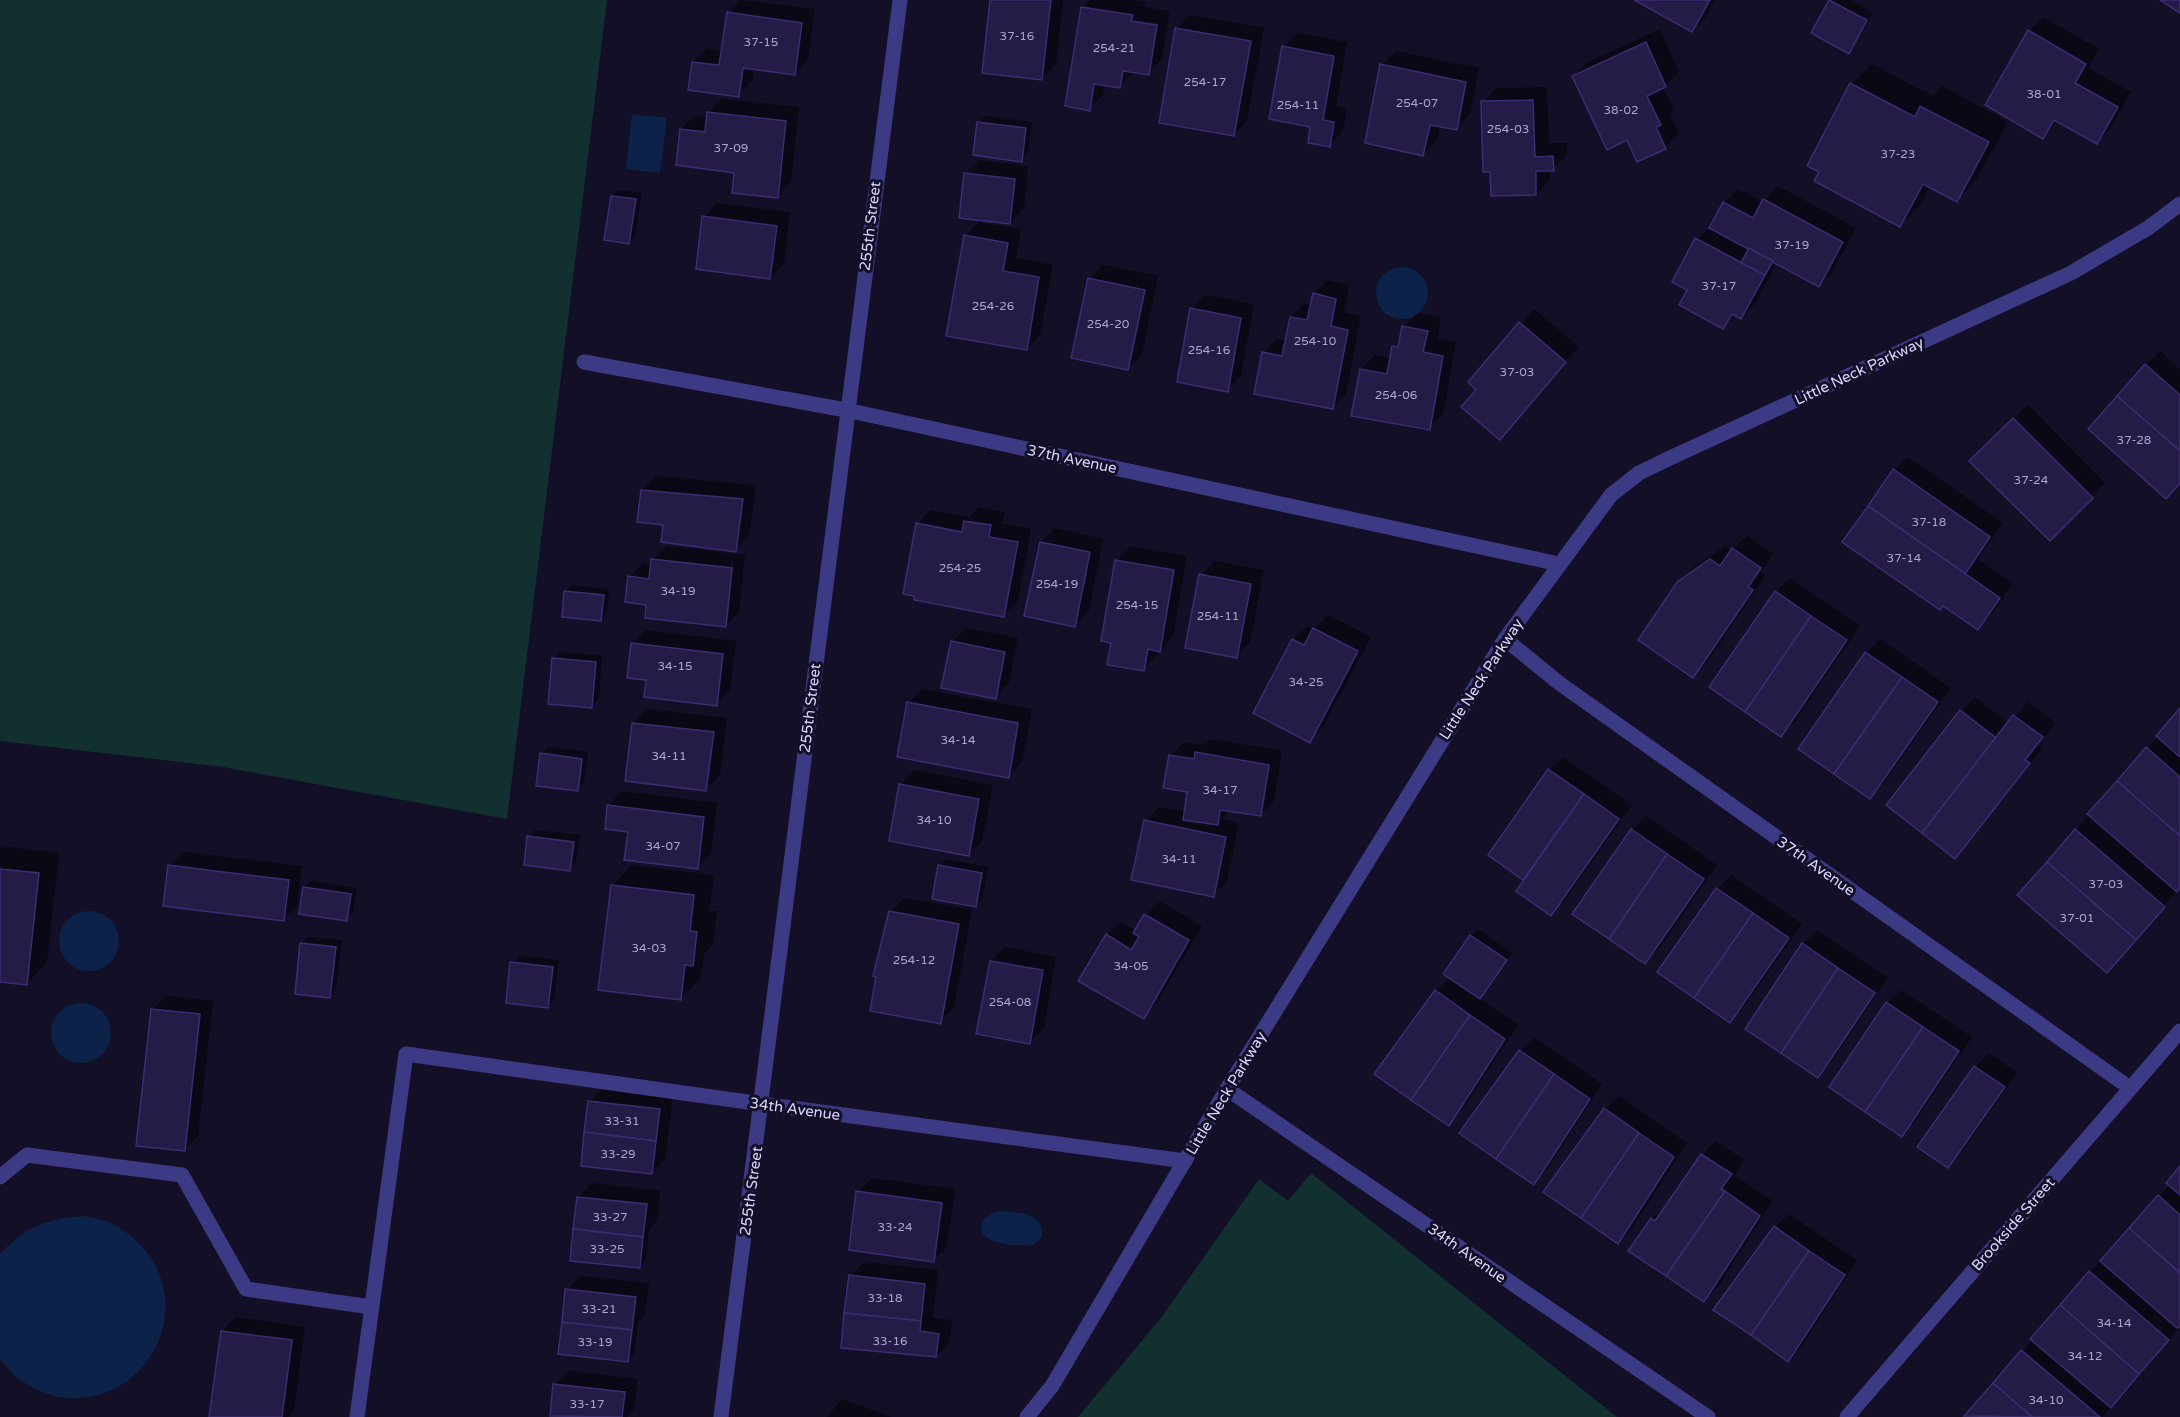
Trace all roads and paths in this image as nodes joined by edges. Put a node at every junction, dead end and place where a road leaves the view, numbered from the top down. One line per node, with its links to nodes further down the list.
1 (900, 0): 4 (street, 255th Street)
2 (2180, 204): 5 (street, Little Neck Parkway)
3 (584, 362): 4 (street, 37th Avenue)
4 (846, 410): 5 (street, 37th Avenue); 10 (street, 255th Street)
5 (1559, 564): 6 (street, Little Neck Parkway)
6 (1505, 639): 8 (street, 37th Avenue); 9 (street, Little Neck Parkway)
7 (2180, 1031): 8 (street, Brookside Street)
8 (2130, 1088): 18 (street, Brookside Street)
9 (1227, 1089): 11 (street, Little Neck Parkway); 17 (street, 34th Avenue)
10 (762, 1104): 11 (street, 34th Avenue); 13 (street, 34th Avenue); 15 (street, 255th Street)
11 (1185, 1161): 16 (street, Little Neck Parkway)
12 (0, 1177): 13 (street)
13 (371, 1308): 14 (street)
14 (357, 1417)
15 (721, 1417)
16 (1027, 1417)
17 (1708, 1417)
18 (1847, 1417)

